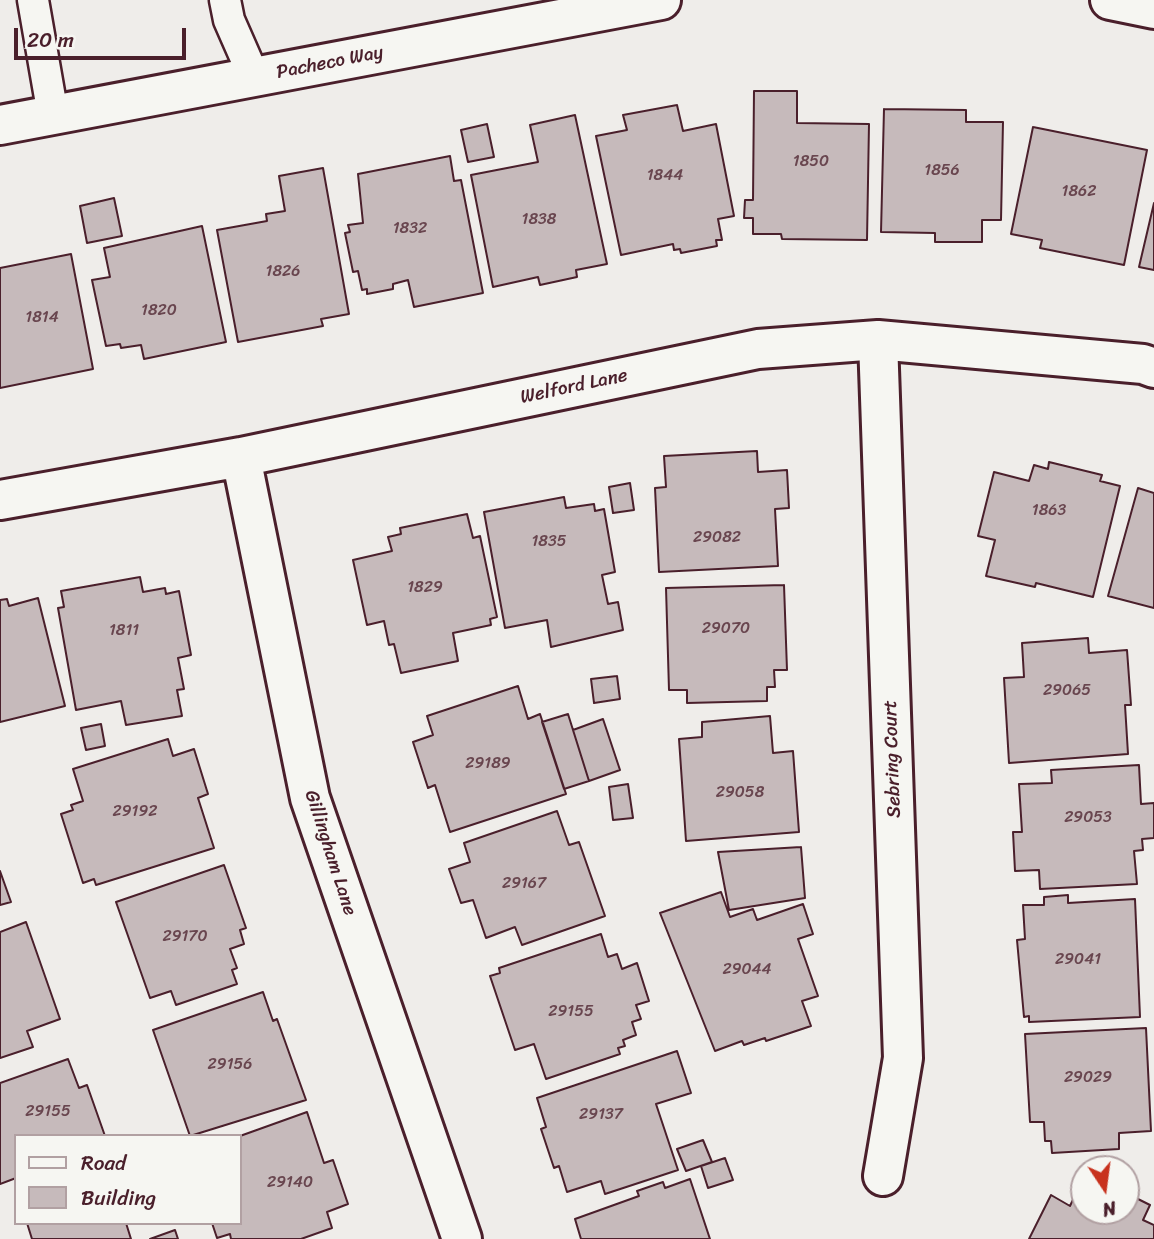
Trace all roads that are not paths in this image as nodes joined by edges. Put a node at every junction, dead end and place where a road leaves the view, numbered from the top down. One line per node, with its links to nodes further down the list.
1 (33, 0): 7 (lane)
2 (225, 0): 6 (lane)
3 (661, 0): 6 (street, Pacheco Way)
4 (1110, 0): 5 (street)
5 (1154, 9)
6 (254, 77): 7 (street, Pacheco Way)
7 (53, 115): 8 (street, Pacheco Way)
8 (0, 125)
9 (878, 340): 10 (street, Welford Lane); 11 (street, Welford Lane); 13 (street, Sebring Court)
10 (1154, 368)
11 (241, 457): 12 (street, Welford Lane); 14 (street, Gillingham Lane)
12 (0, 500)
13 (883, 1176)
14 (462, 1239)

